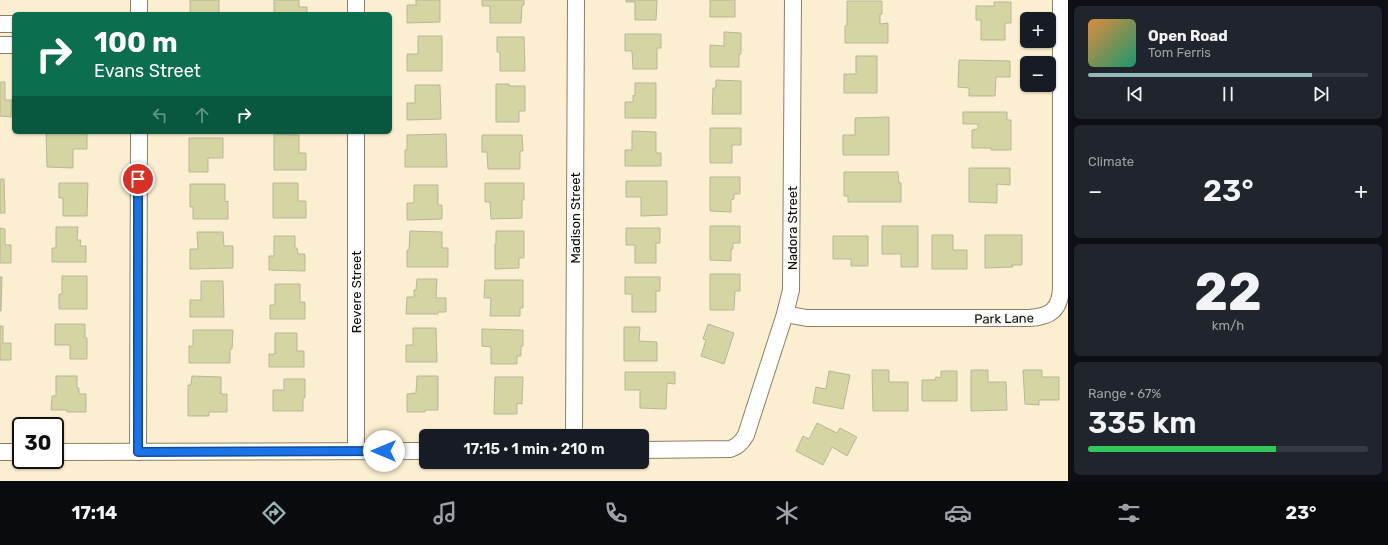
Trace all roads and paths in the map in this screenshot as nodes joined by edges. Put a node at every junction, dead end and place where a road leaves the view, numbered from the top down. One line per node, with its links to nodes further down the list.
1 (139, 0): 6 (street)
2 (356, 0): 7 (street)
3 (576, 0): 15 (street, Madison Street)
4 (793, 0): 14 (street, Nadora Street)
5 (1061, 0): 14 (street, Park Lane)
6 (139, 12)
7 (356, 12)
8 (0, 24): 9 (street)
9 (12, 24)
10 (0, 45): 11 (street)
11 (12, 45)
12 (138, 134): 22 (street)
13 (356, 134): 17 (street, Revere Street)
14 (785, 314): 16 (street, Nadora Street)
15 (574, 429)
16 (649, 450)
17 (356, 451): 18 (street); 22 (street)
18 (419, 451)
19 (0, 452): 20 (street)
20 (12, 452)
21 (64, 452): 22 (street)
22 (138, 452)

